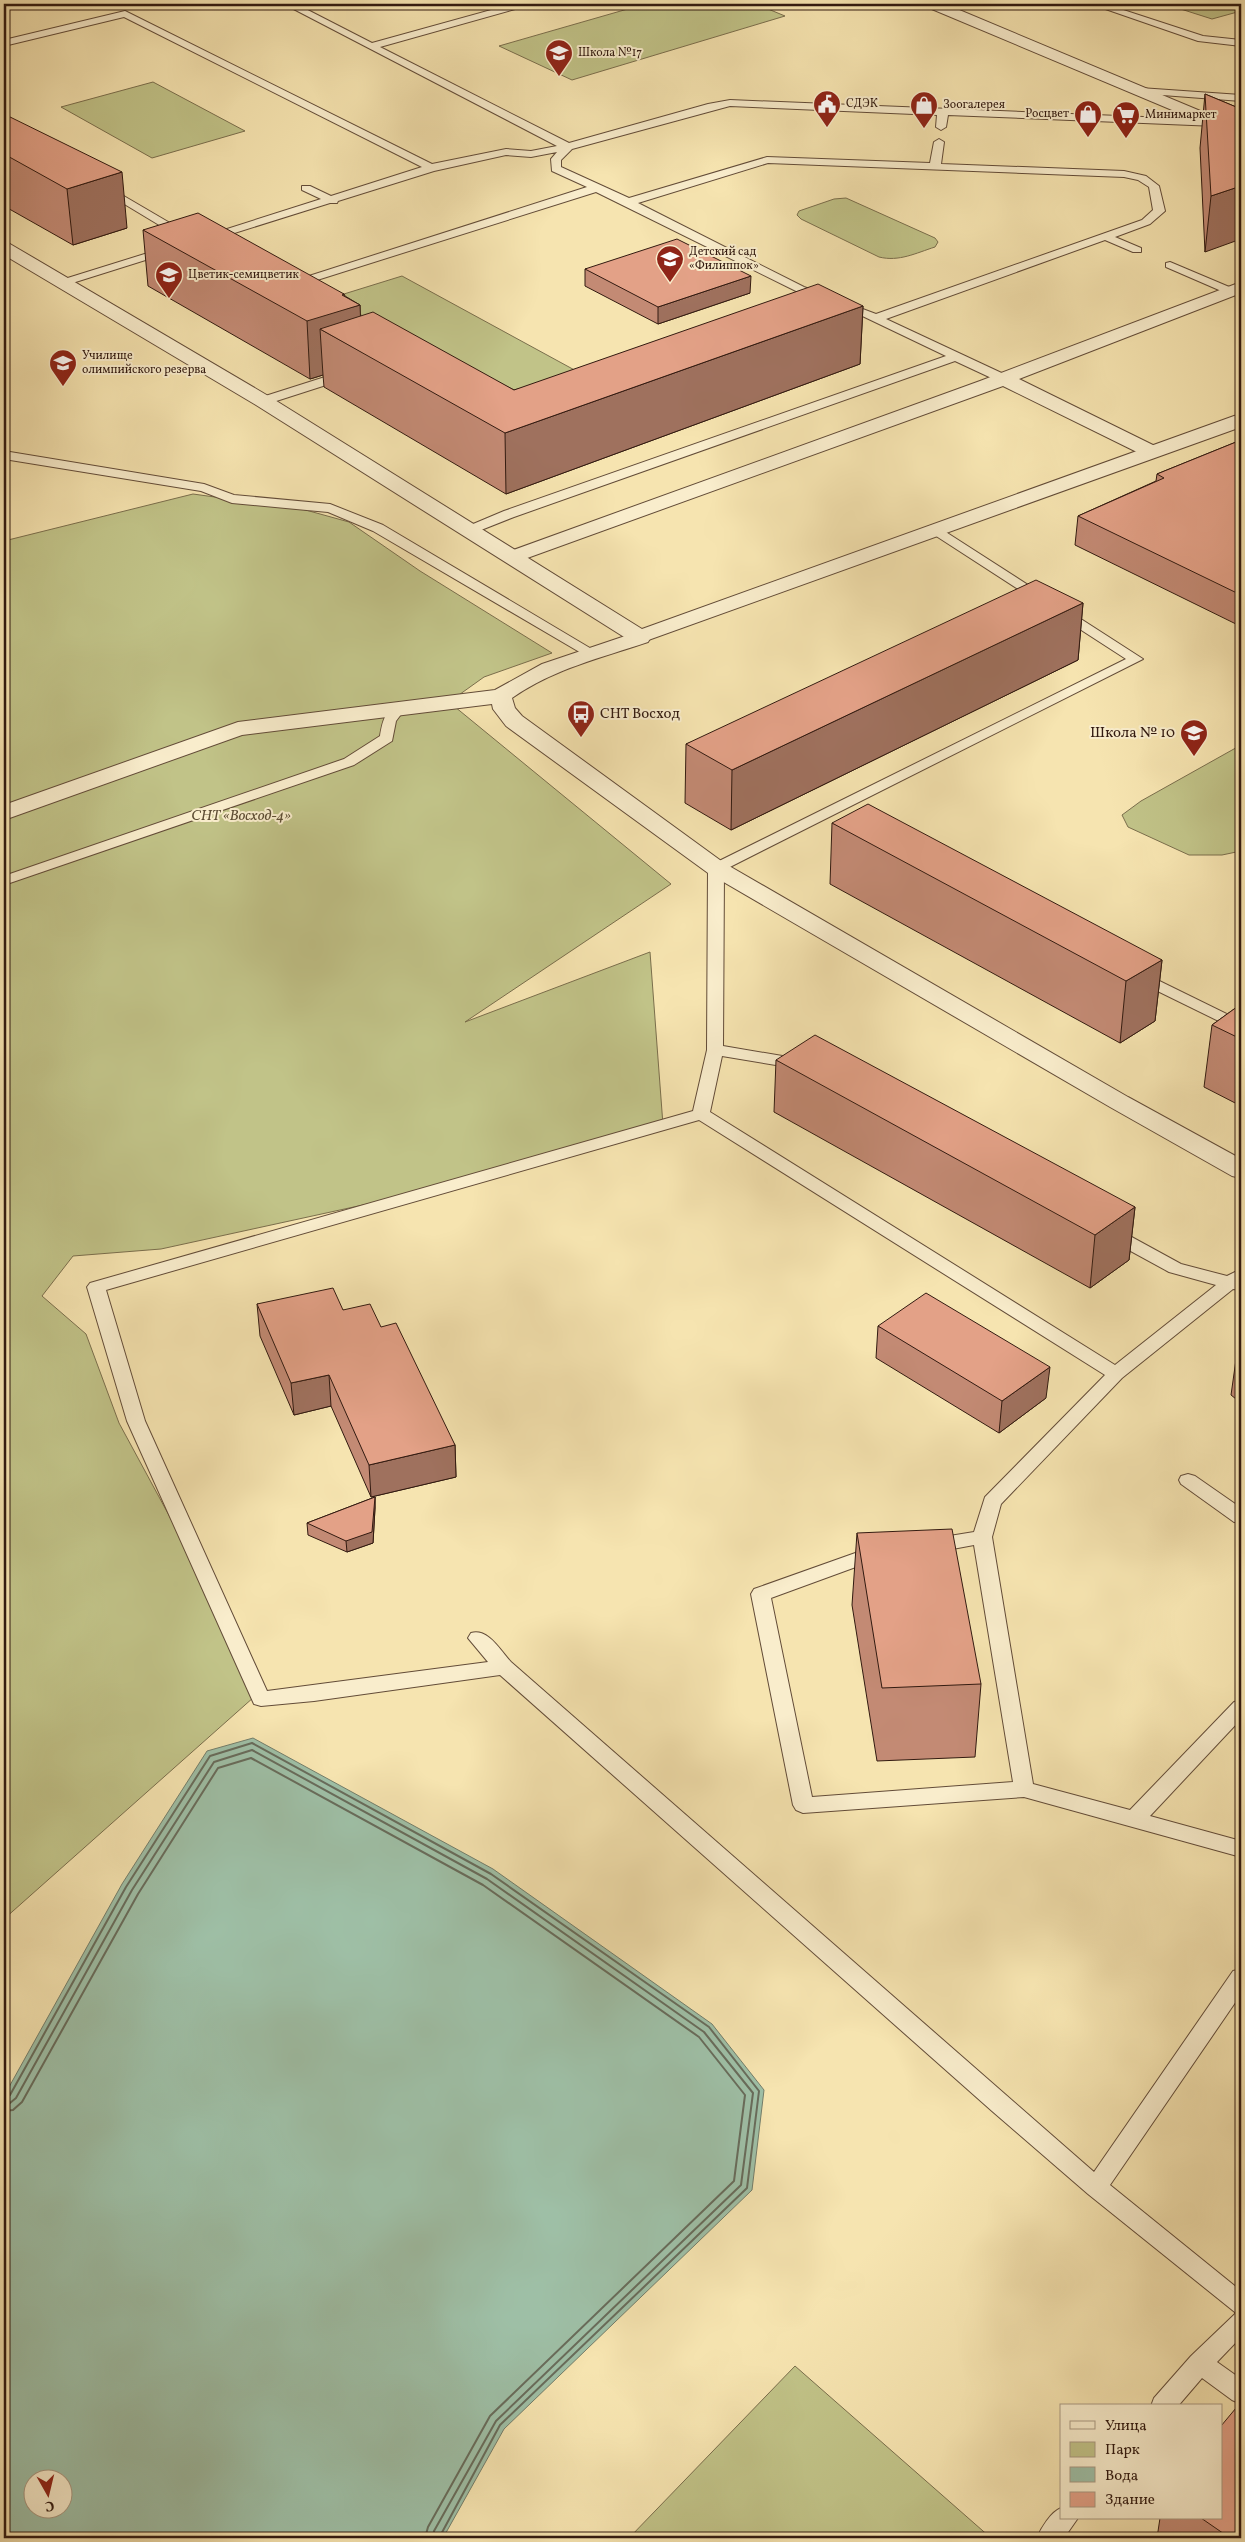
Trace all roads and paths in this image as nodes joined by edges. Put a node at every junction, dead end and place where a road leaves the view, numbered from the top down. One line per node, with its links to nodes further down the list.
1 (289, 4): 7 (lane)
2 (523, 4): 7 (lane)
3 (932, 4): 8 (street)
4 (1096, 4): 6 (lane)
5 (4, 43): 17 (lane)
6 (1241, 43)
7 (372, 46): 15 (lane)
8 (1140, 91): 9 (lane); 11 (street)
9 (1241, 98)
10 (943, 112): 11 (lane); 12 (lane); 15 (lane)
11 (1216, 123): 13 (street)
12 (940, 127)
13 (1241, 134)
14 (939, 142): 16 (lane)
15 (568, 147): 17 (lane); 20 (lane)
16 (935, 167): 22 (lane); 23 (lane)
17 (431, 168): 21 (lane)
18 (95, 182): 24 (lane)
19 (306, 188): 21 (lane)
20 (596, 188): 22 (lane); 30 (lane)
21 (332, 201): 24 (lane)
22 (628, 202): 31 (lane)
23 (1106, 237): 26 (lane); 31 (lane)
24 (184, 245): 28 (lane)
25 (4, 248): 28 (street)
26 (1137, 250)
27 (1170, 265): 29 (lane)
28 (62, 283): 35 (street)
29 (1236, 289): 34 (street)
30 (295, 299)
31 (876, 318): 32 (lane)
32 (957, 356): 34 (lane); 39 (lane)
33 (361, 369): 35 (lane)
34 (1004, 379): 37 (street); 41 (street)
35 (263, 401): 39 (street)
36 (1241, 420): 37 (street)
37 (1152, 452): 40 (street)
38 (4, 455): 43 (lane)
39 (471, 530): 41 (street)
40 (938, 531): 42 (street); 47 (lane)
41 (512, 557): 42 (street)
42 (640, 637): 43 (street)
43 (593, 654): 44 (street)
44 (501, 696): 45 (street); 49 (street)
45 (398, 708): 46 (street); 50 (lane)
46 (4, 813)
47 (820, 815): 48 (lane); 49 (lane)
48 (838, 824)
49 (716, 868): 53 (lane); 56 (street)
50 (4, 881)
51 (1127, 970): 52 (lane)
52 (1241, 1027)
53 (715, 1050): 54 (lane); 55 (lane)
54 (814, 1072)
55 (701, 1114): 59 (lane); 64 (lane)
56 (1241, 1170)
57 (1098, 1226): 58 (lane)
58 (1238, 1281): 59 (lane)
59 (1116, 1374): 62 (lane)
60 (1188, 1480): 61 (lane)
61 (1241, 1517)
62 (982, 1538): 66 (lane); 66 (lane)
63 (478, 1638): 64 (lane)
64 (504, 1667): 70 (lane)
65 (1241, 1707): 67 (lane)
66 (1024, 1789): 67 (lane)
67 (1134, 1819): 68 (lane)
68 (1241, 1849)
69 (1241, 1977): 70 (lane)
70 (1096, 2187): 71 (lane)
71 (1241, 2305)
72 (1241, 2322): 73 (lane)
73 (1200, 2363): 74 (lane); 75 (lane)
74 (1241, 2393)
75 (1165, 2404)
76 (1064, 2520): 77 (lane)
77 (1048, 2538)

